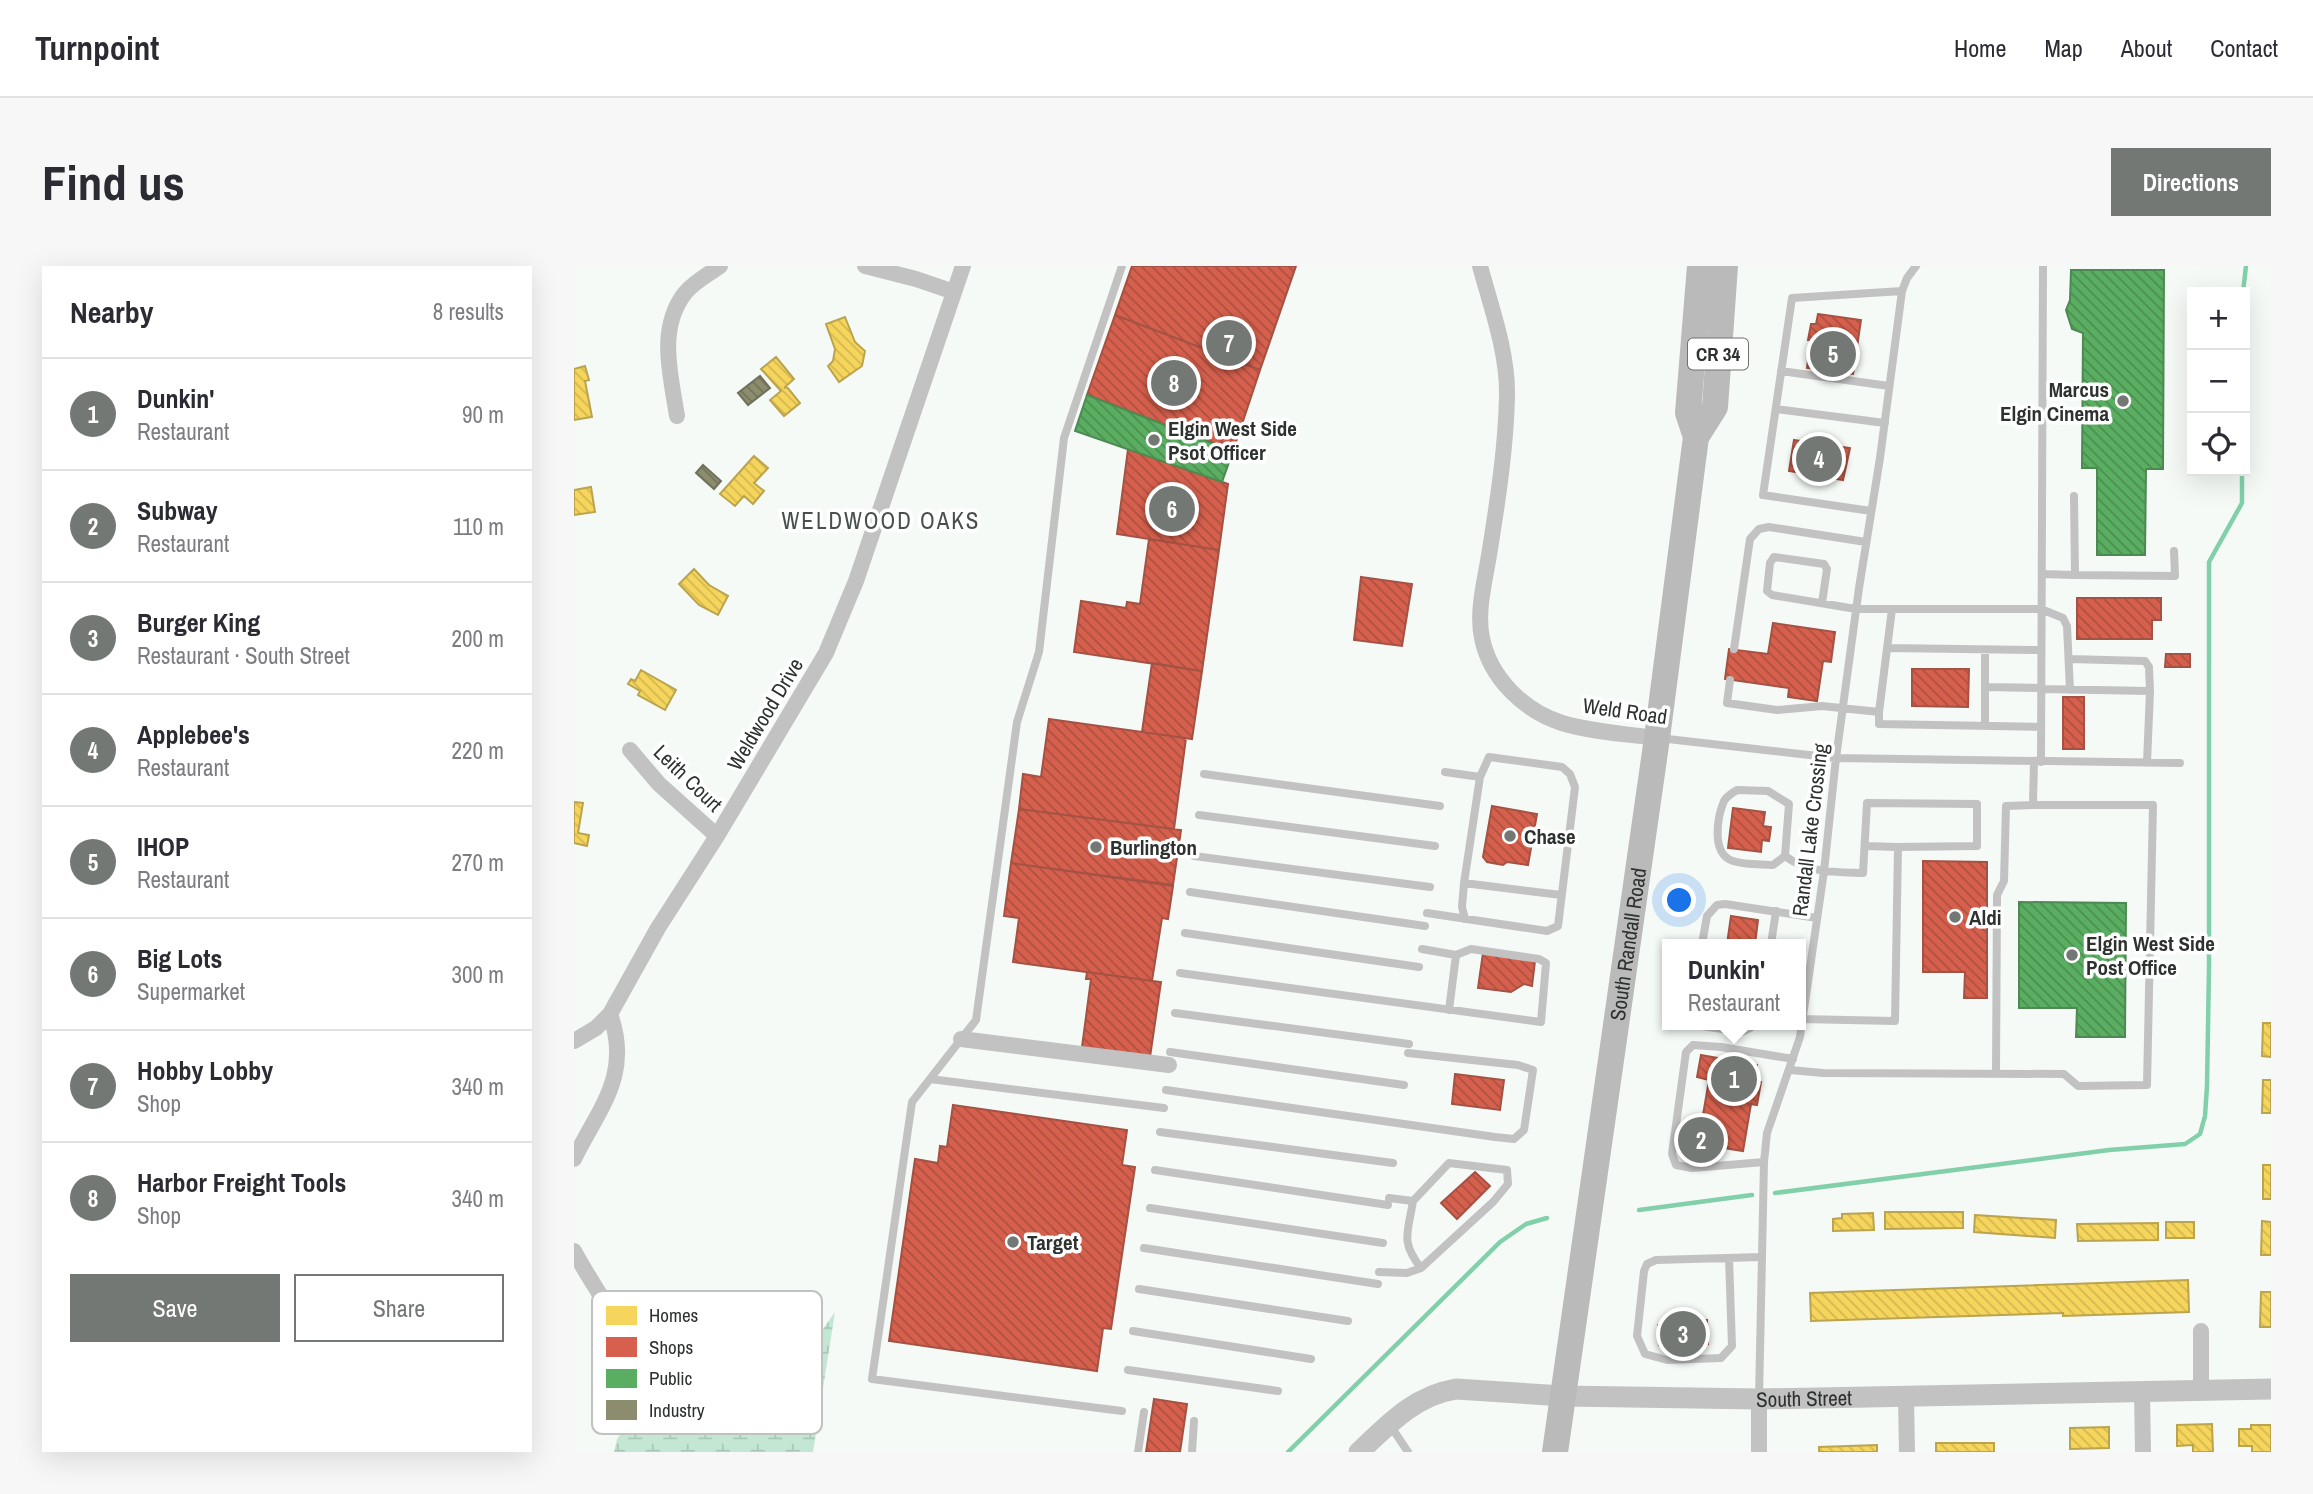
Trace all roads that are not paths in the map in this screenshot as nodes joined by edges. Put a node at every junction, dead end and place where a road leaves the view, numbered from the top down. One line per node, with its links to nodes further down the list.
1 (720, 266): 15 (street)
2 (865, 266): 11 (street)
3 (963, 266): 11 (street, Weldwood Drive)
4 (1122, 266): 85 (lane)
5 (1480, 266): 42 (street, Weld Road)
6 (1700, 266): 17 (main road, South Randall Road / CR 34)
7 (1725, 266): 17 (main road, South Randall Road / CR 34)
8 (1916, 266): 10 (lane, Randall Lake Crossing)
9 (2043, 266): 22 (lane)
10 (1902, 291): 12 (lane); 13 (lane, Randall Lake Crossing)
11 (954, 292): 54 (street, Weldwood Drive)
12 (1781, 371): 13 (lane); 14 (lane)
13 (1889, 386): 16 (lane, Randall Lake Crossing)
14 (1776, 409): 16 (lane); 19 (lane)
15 (677, 416)
16 (1885, 423): 19 (lane, Randall Lake Crossing)
17 (1696, 437): 42 (main road, South Randall Road / CR 34)
18 (2074, 496): 23 (lane)
19 (1871, 511): 20 (lane, Randall Lake Crossing)
20 (1866, 542): 25 (lane, Randall Lake Crossing); 29 (lane)
21 (2174, 551): 23 (lane)
22 (2042, 574): 23 (lane); 27 (lane)
23 (2075, 575)
24 (1822, 603): 24 (lane); 25 (lane)
25 (1856, 609): 26 (lane); 38 (lane, Randall Lake Crossing)
26 (1892, 609): 27 (lane); 28 (lane)
27 (2042, 609): 31 (lane); 32 (lane)
28 (1887, 648): 30 (lane); 39 (lane)
29 (1734, 649)
30 (1985, 650): 31 (lane); 34 (lane)
31 (2041, 650): 35 (lane)
32 (2069, 659): 36 (lane); 37 (lane)
33 (1730, 680): 38 (lane)
34 (1985, 687): 35 (lane); 40 (lane)
35 (2041, 689): 36 (lane); 41 (lane)
36 (2070, 690): 37 (lane)
37 (2150, 691): 46 (lane)
38 (1842, 709): 39 (lane); 44 (lane, Randall Lake Crossing)
39 (1879, 712): 40 (lane)
40 (1986, 726): 41 (lane)
41 (2041, 727): 45 (lane)
42 (1657, 738): 44 (lane, Weld Road); 121 (main road, South Randall Road / CR 34)
43 (630, 750): 54 (street, Leith Court)
44 (1836, 758): 45 (lane, Weld Road); 60 (lane, Randall Lake Crossing)
45 (2038, 762): 46 (lane, Weld Road); 51 (lane)
46 (2147, 763): 47 (lane, Weld Road)
47 (2180, 763)
48 (1445, 772): 50 (lane)
49 (1204, 774): 52 (lane)
50 (1480, 777): 61 (lane); 64 (lane)
51 (2033, 805): 90 (lane); 90 (lane)
52 (1440, 806)
53 (1199, 815): 55 (lane)
54 (717, 836): 80 (street, Weldwood Drive)
55 (1435, 846)
56 (1865, 846): 57 (lane); 57 (lane); 60 (lane)
57 (1898, 847): 81 (lane)
58 (1194, 856): 62 (lane)
59 (1784, 856): 59 (lane); 60 (lane)
60 (1824, 871): 67 (lane, Randall Lake Crossing)
61 (1464, 883): 64 (lane); 68 (lane)
62 (1430, 887)
63 (1190, 892): 69 (lane)
64 (1561, 895): 68 (lane)
65 (1776, 911): 67 (lane); 71 (lane); 72 (lane)
66 (1427, 913): 68 (lane)
67 (1817, 918): 77 (lane, Randall Lake Crossing)
68 (1465, 919)
69 (1424, 926)
70 (1185, 933): 75 (lane)
71 (1703, 939)
72 (1772, 939)
73 (1422, 950): 74 (lane)
74 (1457, 955): 78 (lane); 78 (lane)
75 (1419, 967)
76 (1180, 973): 78 (lane)
77 (1806, 987)
78 (1449, 1010)
79 (1175, 1013): 93 (lane)
80 (610, 1014): 86 (street); 96 (street)
81 (1806, 1019)
82 (1729, 1030): 83 (lane)
83 (1747, 1030)
84 (1799, 1030): 88 (lane, Randall Lake Crossing)
85 (961, 1040): 87 (street); 91 (lane)
86 (574, 1041)
87 (1170, 1058): 92 (lane)
88 (1793, 1059): 89 (lane, Randall Lake Crossing); 97 (lane)
89 (1790, 1070): 90 (lane); 97 (lane, Randall Lake Crossing)
90 (1996, 1073)
91 (930, 1079): 94 (lane); 124 (lane)
92 (1404, 1085)
93 (1166, 1090)
94 (1164, 1108)
95 (1160, 1132): 98 (lane)
96 (574, 1159)
97 (1765, 1162): 105 (lane, Randall Lake Crossing)
98 (1393, 1163)
99 (1155, 1170): 100 (lane)
100 (1413, 1200): 107 (lane); 107 (lane)
101 (1150, 1208): 102 (lane)
102 (1383, 1243)
103 (1144, 1248): 109 (lane)
104 (574, 1251): 111 (street)
105 (1762, 1257): 106 (lane); 123 (lane, Randall Lake Crossing)
106 (1729, 1258): 106 (lane)
107 (1421, 1268): 108 (lane)
108 (1379, 1272)
109 (1378, 1284)
110 (1139, 1289): 112 (lane)
111 (597, 1291)
112 (1349, 1321)
113 (1133, 1331): 115 (lane)
114 (2201, 1331): 118 (street)
115 (1311, 1359)
116 (1128, 1370): 119 (lane)
117 (2271, 1389): 118 (street, South Street)
118 (2201, 1390): 120 (street, South Street)
119 (1278, 1391)
120 (2142, 1392): 122 (street, South Street); 135 (street)
121 (1563, 1396): 123 (street, South Street); 127 (street, South Street); 132 (main road, South Randall Road / CR 34)
122 (1906, 1398): 123 (street, South Street); 134 (street)
123 (1759, 1399): 133 (street)
124 (1122, 1411)
125 (1144, 1412): 128 (lane)
126 (1194, 1421): 129 (lane)
127 (1389, 1424): 130 (street, South Street); 131 (lane)
128 (1138, 1452)
129 (1192, 1452)
130 (1359, 1452)
131 (1408, 1452)
132 (1555, 1452)
133 (1759, 1452)
134 (1907, 1452)
135 (2143, 1452)

